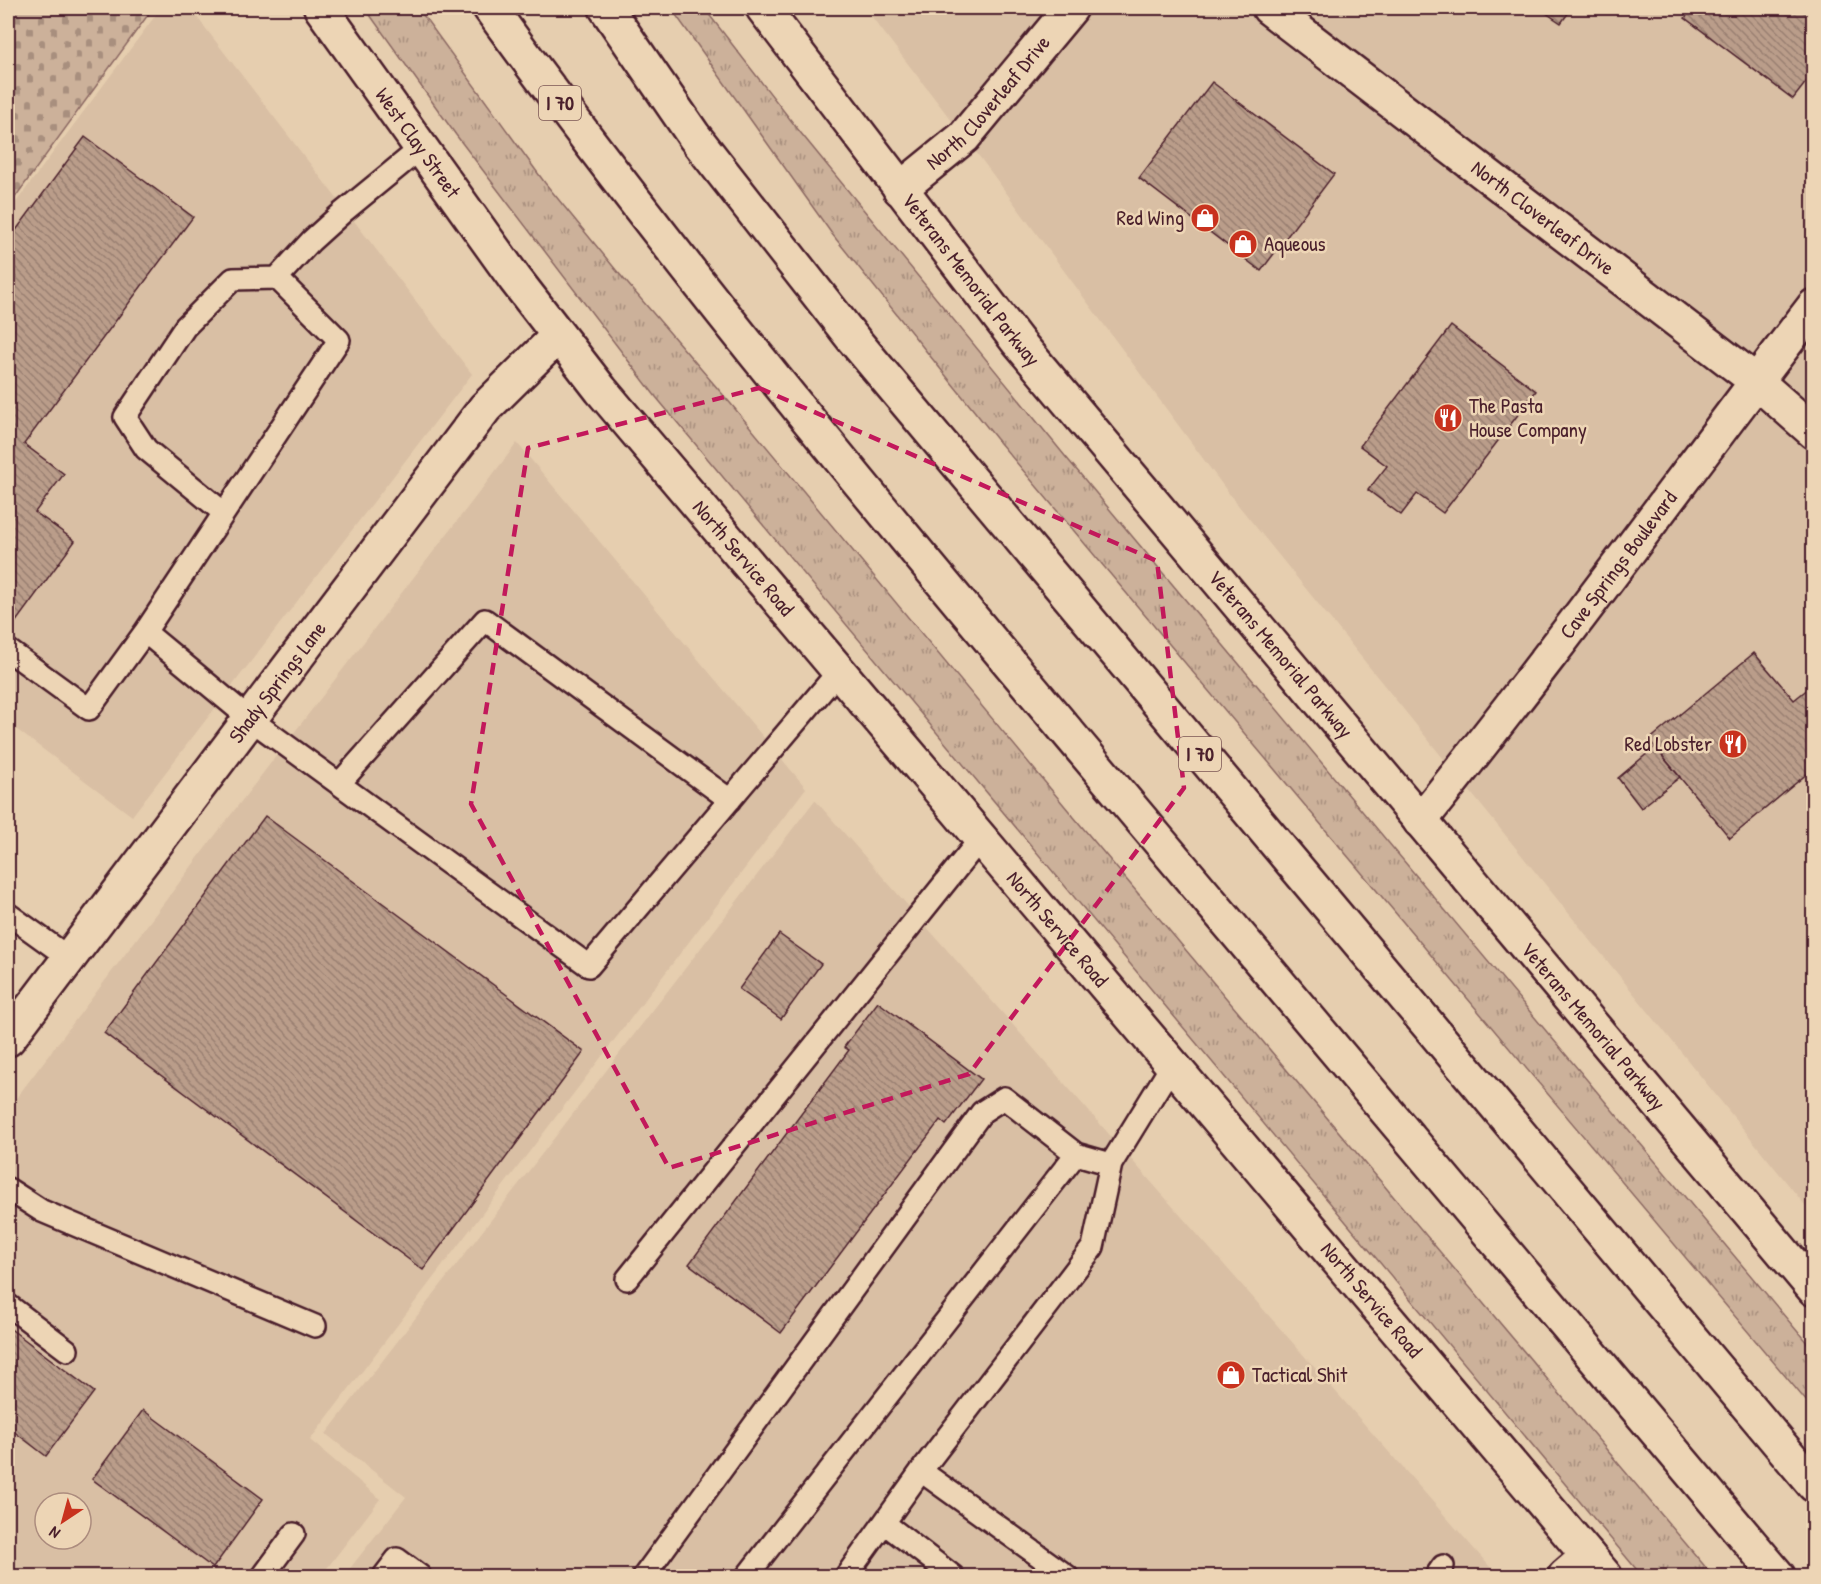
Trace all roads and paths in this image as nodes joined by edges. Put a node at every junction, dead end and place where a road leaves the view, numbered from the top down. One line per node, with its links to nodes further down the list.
1 (321, 8): 7 (main road, West Clay Street)
2 (490, 8): 49 (main road, I 70)
3 (606, 8): 37 (main road, I 70)
4 (763, 8): 8 (main road, Veterans Memorial Parkway)
5 (1071, 8): 8 (main road, North Cloverleaf Drive)
6 (1269, 8): 13 (main road, North Cloverleaf Drive)
7 (421, 148): 9 (lane); 10 (main road, West Clay Street)
8 (900, 189): 22 (main road, Veterans Memorial Parkway)
9 (277, 278): 15 (lane); 15 (lane)
10 (515, 279): 12 (main road, North Service Road)
11 (1814, 306): 13 (main road, Cave Springs Boulevard)
12 (558, 336): 18 (main road, North Service Road); 19 (main road, Shady Springs Lane)
13 (1756, 381): 14 (main road, North Cloverleaf Drive); 22 (main road, Cave Springs Boulevard)
14 (1814, 432)
15 (224, 513): 16 (lane)
16 (146, 632): 17 (lane); 19 (lane)
17 (8, 650)
18 (839, 671): 21 (lane); 23 (main road, North Service Road)
19 (250, 719): 20 (lane); 25 (main road, Shady Springs Lane)
20 (339, 784): 21 (lane); 21 (lane)
21 (730, 800)
22 (1420, 821): 32 (main road, Veterans Memorial Parkway)
23 (981, 838): 27 (main road, North Service Road); 31 (lane)
24 (8, 914): 25 (lane)
25 (69, 958): 26 (main road, Shady Springs Lane)
26 (8, 1039)
27 (1172, 1065): 29 (lane); 40 (main road, North Service Road)
28 (1076, 1154): 29 (lane); 44 (lane); 45 (lane)
29 (1111, 1164): 36 (lane)
30 (8, 1189): 34 (lane)
31 (627, 1279)
32 (1814, 1289)
33 (8, 1305): 35 (lane)
34 (315, 1326)
35 (67, 1350)
36 (921, 1471): 38 (lane); 48 (lane)
37 (1814, 1485)
38 (884, 1523): 46 (lane); 47 (lane)
39 (294, 1534): 41 (lane)
40 (1586, 1570)
41 (263, 1576)
42 (384, 1576): 43 (lane)
43 (420, 1576)
44 (644, 1576)
45 (747, 1576)
46 (846, 1576)
47 (953, 1576)
48 (1067, 1576)
49 (1778, 1576)

